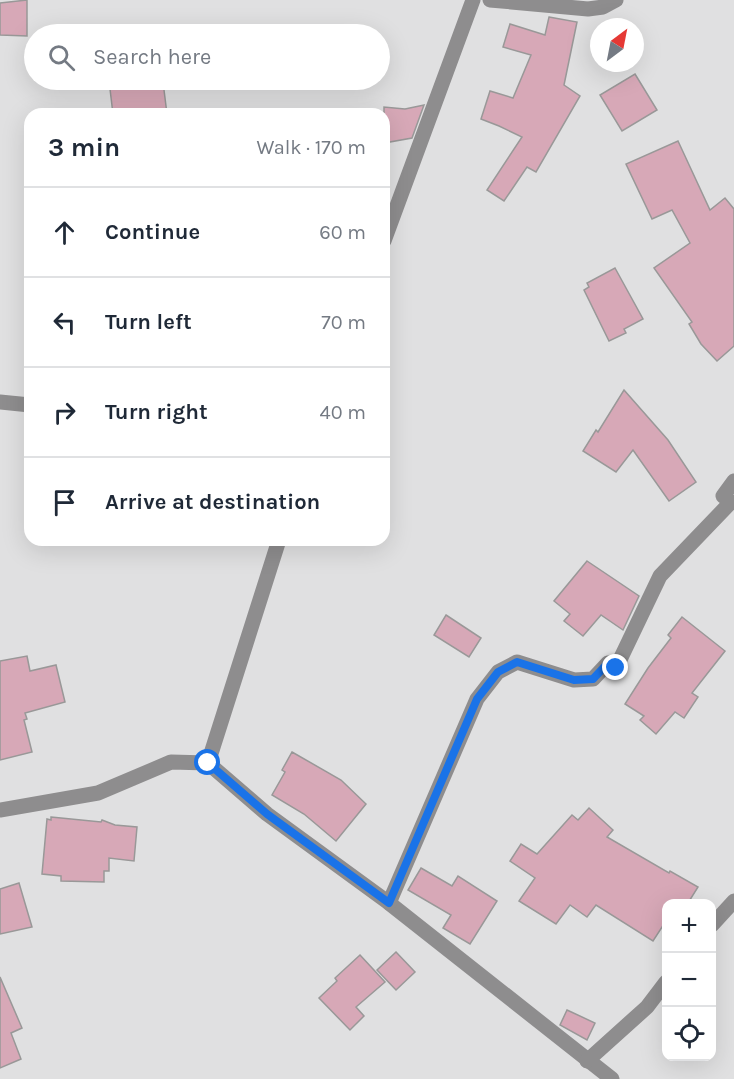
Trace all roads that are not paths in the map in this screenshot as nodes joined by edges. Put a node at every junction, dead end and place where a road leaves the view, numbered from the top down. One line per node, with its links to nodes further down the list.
1 (472, 0): 4 (street)
2 (490, 0): 3 (street)
3 (616, 0)
4 (390, 226)
5 (0, 402): 6 (street)
6 (24, 404)
7 (734, 482): 12 (street)
8 (277, 546): 9 (street)
9 (208, 763): 10 (street); 12 (street)
10 (0, 810)
11 (734, 901): 13 (street)
12 (389, 903): 15 (street)
13 (716, 920)
14 (662, 987): 15 (street)
15 (587, 1060): 16 (street)
16 (612, 1079)

